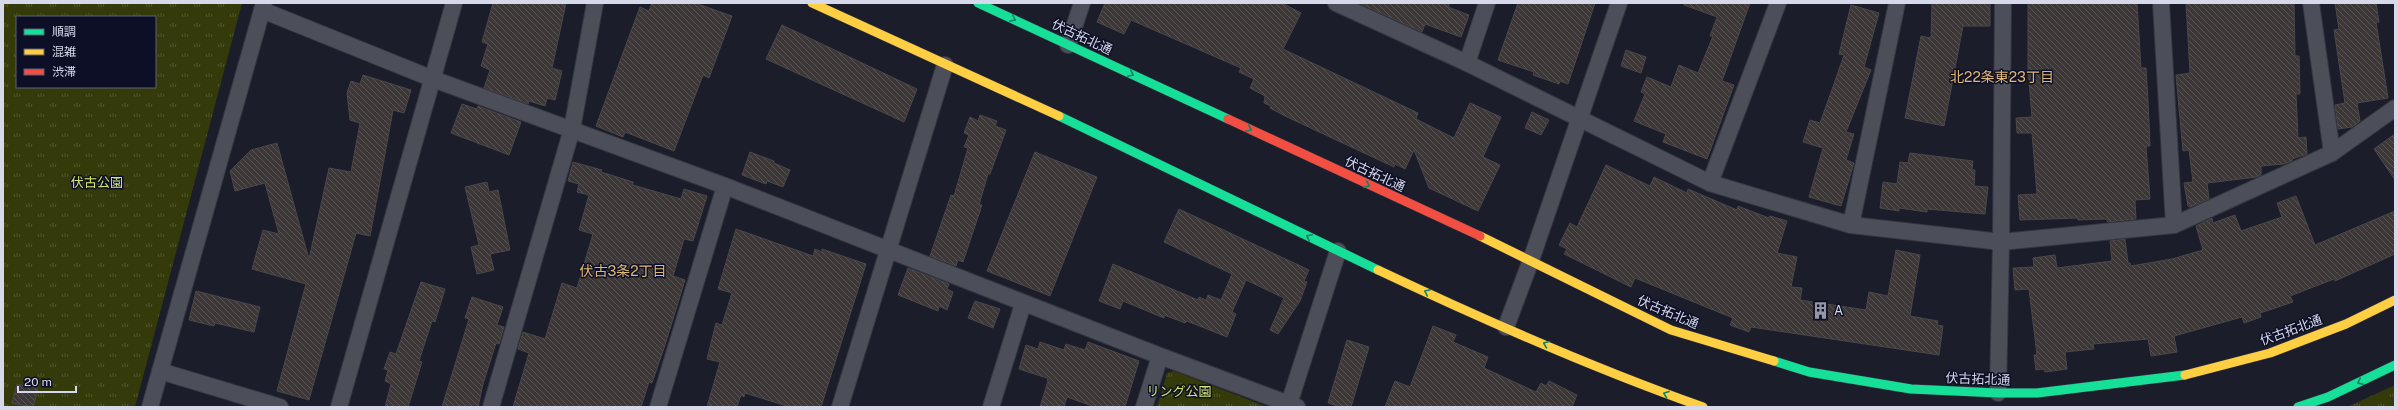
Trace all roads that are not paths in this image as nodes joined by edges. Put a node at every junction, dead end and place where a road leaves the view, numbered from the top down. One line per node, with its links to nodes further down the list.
1 (454, 3): 18 (street)
2 (595, 3): 21 (street)
3 (812, 3): 17 (street)
4 (978, 3): 15 (street, 伏古拓北通, one-way to 15)
5 (1082, 3): 15 (street)
6 (1487, 3): 16 (street)
7 (1619, 3): 20 (street)
8 (1778, 3): 23 (street)
9 (1897, 3): 25 (street)
10 (2003, 3): 27 (street)
11 (2161, 3): 26 (street)
12 (2311, 3): 22 (street)
13 (1344, 5): 16 (street)
14 (263, 7): 18 (street); 36 (street)
15 (1068, 44): 30 (street, 伏古拓北通, one-way to 30)
16 (1467, 62): 20 (street)
17 (945, 65): 28 (street); 29 (street, one-way to 17)
18 (433, 79): 21 (street); 41 (street)
19 (2395, 108): 22 (street)
20 (1578, 118): 23 (street); 30 (street)
21 (572, 130): 24 (street); 42 (street)
22 (2332, 153): 26 (street)
23 (1710, 183): 25 (street)
24 (725, 186): 28 (street); 43 (street)
25 (1851, 225): 27 (street)
26 (2174, 225): 27 (street)
27 (2002, 242): 37 (street)
28 (888, 251): 32 (street); 44 (street)
29 (1338, 251): 33 (street, one-way to 29); 38 (street)
30 (1531, 260): 33 (street); 37 (street, 伏古拓北通)
31 (2395, 300): 37 (street, 伏古拓北通)
32 (1023, 304): 34 (street); 45 (street)
33 (1506, 327): 47 (street, one-way to 33)
34 (1160, 356): 38 (street); 46 (street)
35 (2395, 365): 48 (street, one-way to 48)
36 (160, 371): 39 (street); 40 (street)
37 (1998, 393)
38 (1291, 406)
39 (150, 407)
40 (280, 407)
41 (339, 407)
42 (491, 407)
43 (658, 407)
44 (840, 407)
45 (991, 407)
46 (1144, 407)
47 (1703, 407)
48 (2298, 407)

